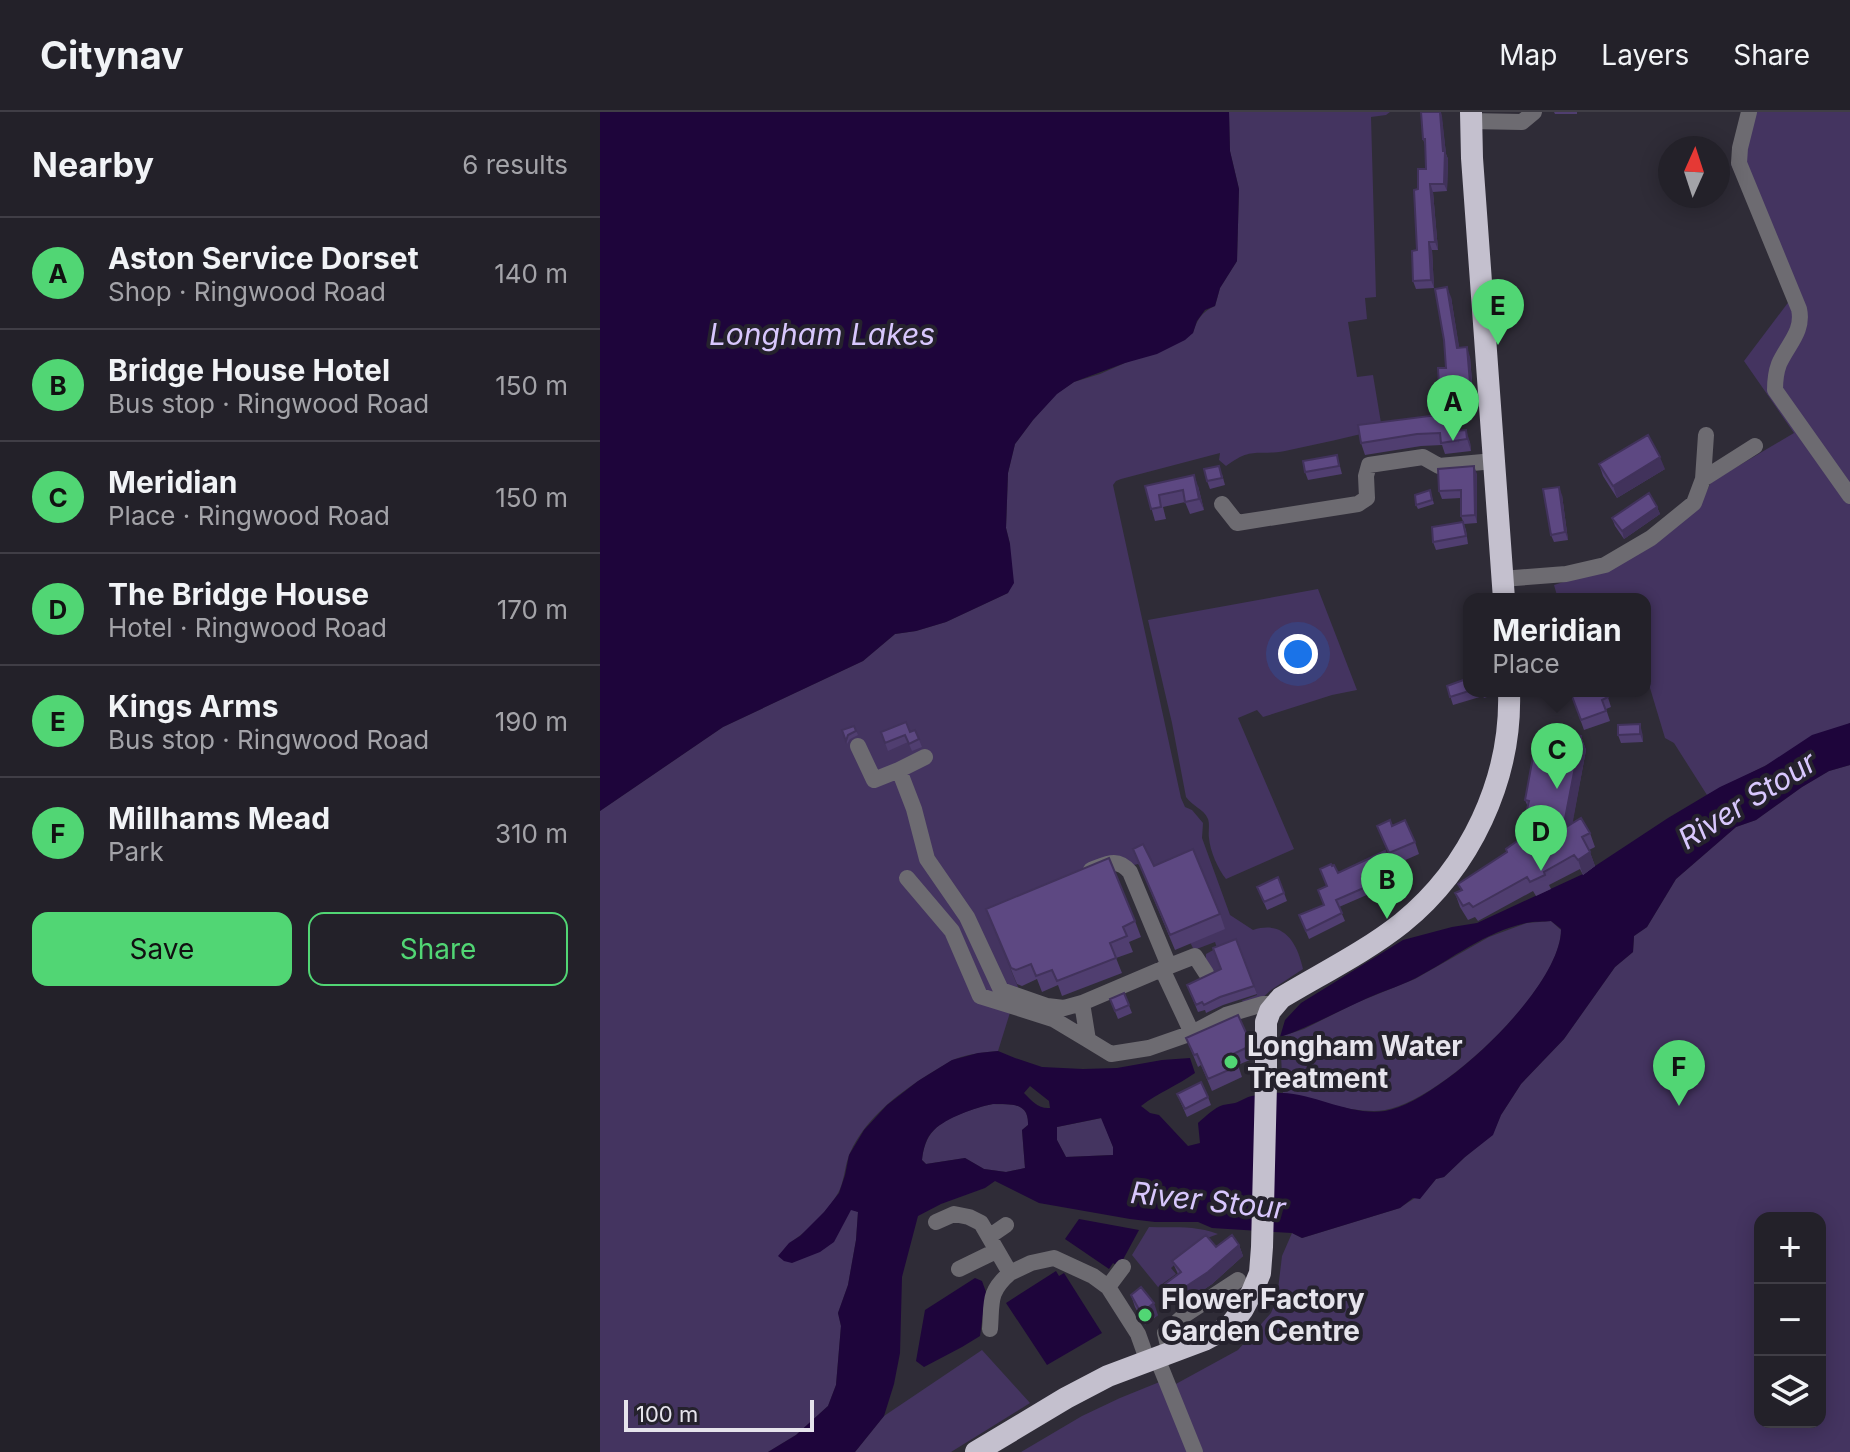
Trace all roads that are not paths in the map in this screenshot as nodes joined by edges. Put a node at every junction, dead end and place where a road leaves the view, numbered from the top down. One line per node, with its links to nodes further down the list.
1 (1534, 112): 3 (street)
2 (1749, 112): 8 (street)
3 (1470, 116): 6 (highway)
4 (1706, 435): 7 (street)
5 (1755, 446): 7 (street)
6 (1494, 461): 9 (street); 10 (highway)
7 (1703, 479): 10 (street)
8 (1850, 496)
9 (1222, 504)
10 (1503, 589)
11 (1509, 697): 20 (highway)
12 (858, 746): 14 (street)
13 (925, 757): 14 (street)
14 (899, 770): 19 (street)
15 (1083, 874): 17 (street)
16 (907, 878): 24 (street)
17 (1166, 968): 18 (street); 19 (street); 22 (street)
18 (1206, 973)
19 (1082, 1003): 24 (street)
20 (1276, 1004): 21 (street); 23 (highway)
21 (1234, 1013): 22 (street); 23 (street)
22 (1192, 1033): 24 (street)
23 (1265, 1036): 34 (highway)
24 (1088, 1040)
25 (936, 1222): 27 (street)
26 (1006, 1225): 27 (street)
27 (993, 1244): 29 (street); 30 (street)
28 (1123, 1267): 32 (street)
29 (959, 1269)
30 (1010, 1273): 32 (street); 33 (street)
31 (1238, 1280): 34 (street)
32 (1108, 1287): 34 (street)
33 (990, 1329)
34 (1158, 1358): 35 (highway); 36 (street)
35 (976, 1452)
36 (1195, 1452)

